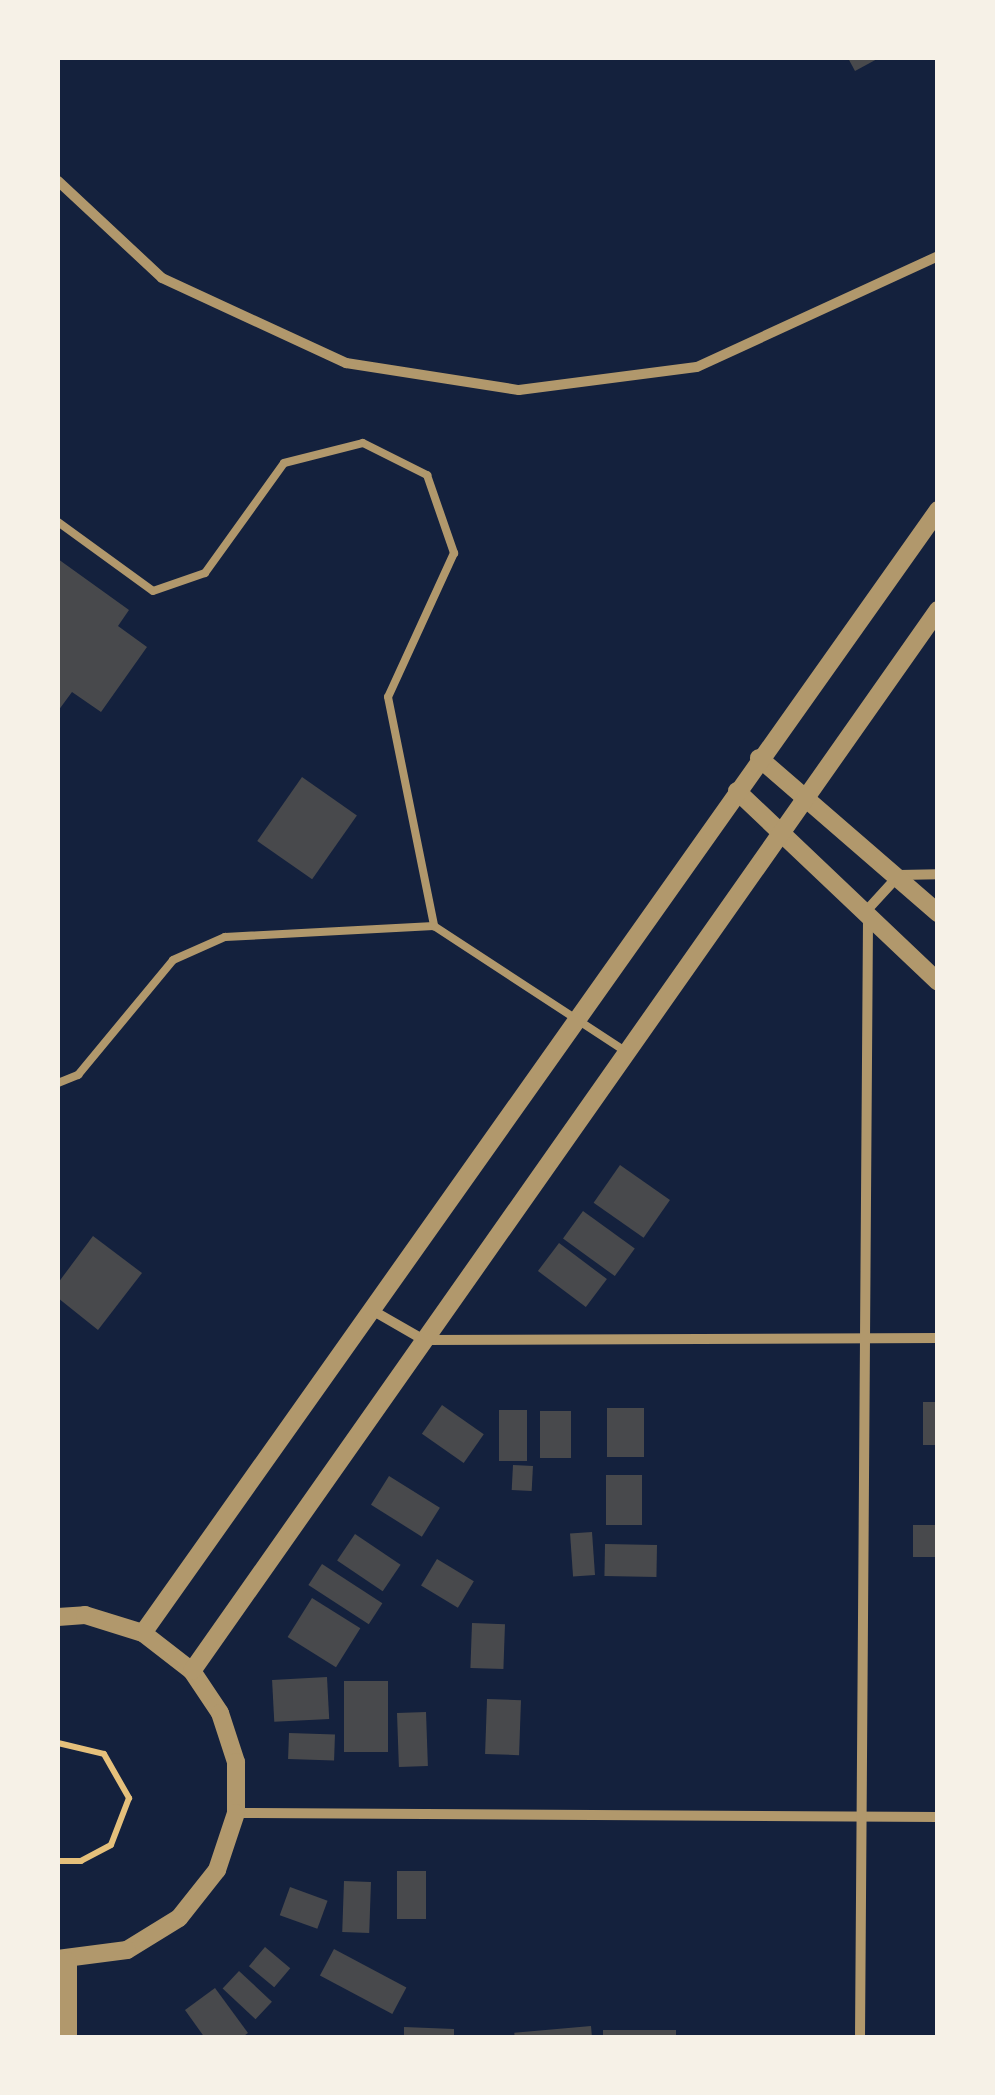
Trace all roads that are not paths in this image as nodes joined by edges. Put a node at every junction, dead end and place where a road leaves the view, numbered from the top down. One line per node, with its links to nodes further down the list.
1 (58, 181): 2 (street)
2 (938, 256)
3 (938, 510): 6 (street)
4 (58, 522): 14 (lane)
5 (938, 610): 8 (street)
6 (759, 758): 7 (street); 8 (street)
7 (737, 790): 9 (street); 16 (street)
8 (808, 795): 9 (street); 10 (street)
9 (783, 832): 12 (street); 17 (street)
10 (900, 874): 11 (street); 12 (street); 13 (street)
11 (938, 874)
12 (868, 909): 15 (street); 20 (street)
13 (938, 913)
14 (434, 926): 16 (lane); 18 (lane)
15 (938, 982)
16 (577, 1018): 17 (lane); 19 (street)
17 (627, 1053): 22 (street)
18 (58, 1084)
19 (370, 1309): 22 (street); 24 (street)
20 (864, 1338): 21 (street); 22 (street); 27 (street)
21 (938, 1338)
22 (424, 1340): 25 (street)
23 (58, 1617): 24 (street)
24 (142, 1633): 25 (street)
25 (192, 1671): 26 (street)
26 (236, 1812): 27 (street); 29 (street)
27 (862, 1817): 28 (street); 31 (street)
28 (938, 1818)
29 (63, 1960): 30 (street)
30 (68, 2038)
31 (860, 2038)

